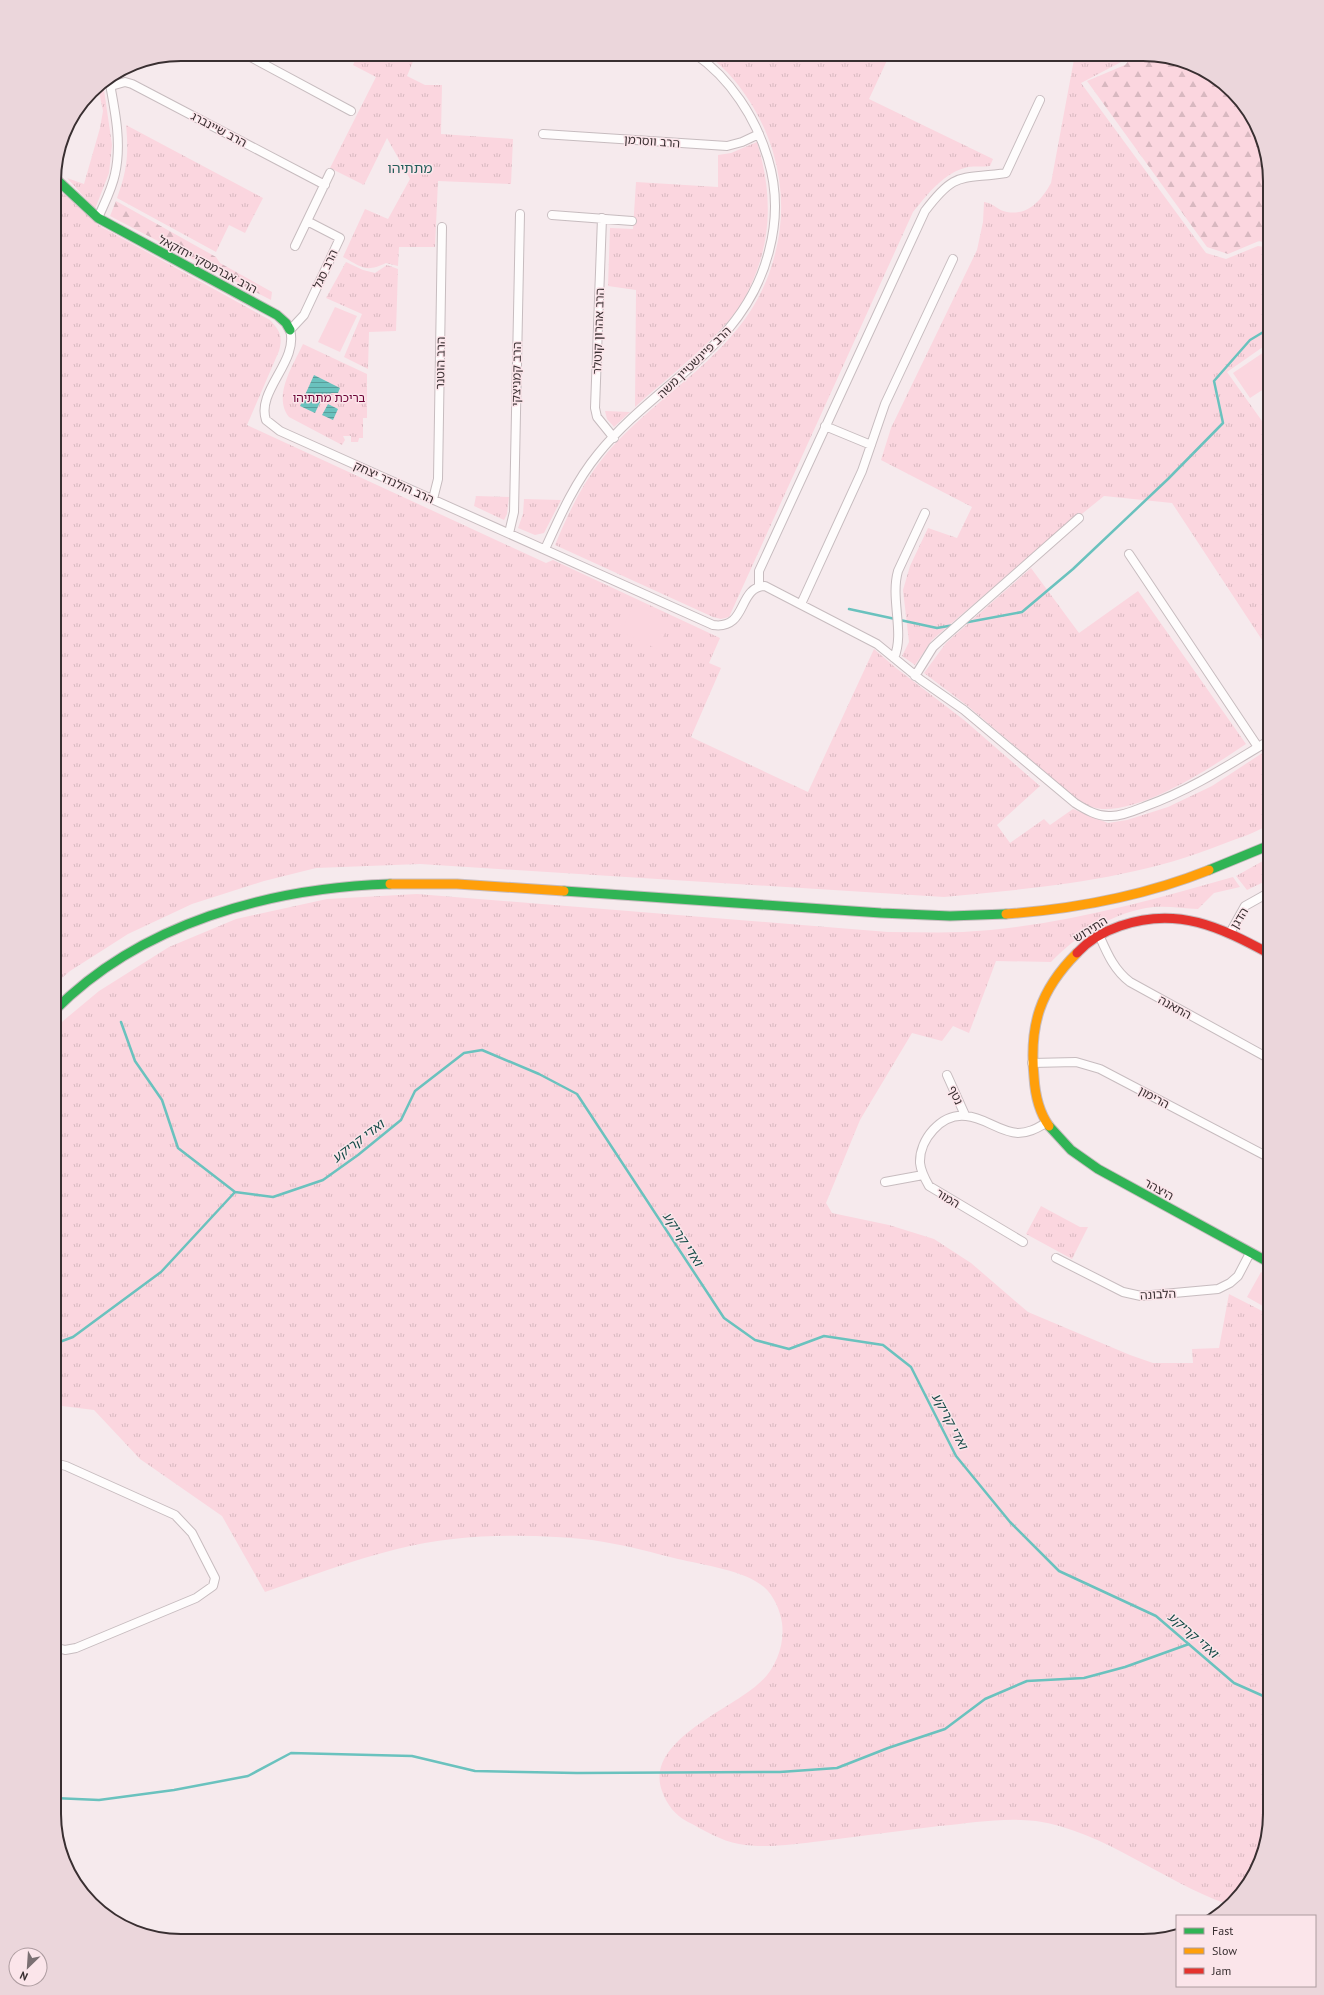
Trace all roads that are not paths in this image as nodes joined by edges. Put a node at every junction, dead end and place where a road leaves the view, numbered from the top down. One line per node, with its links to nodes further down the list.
1 (258, 61): 6 (street)
2 (703, 61): 8 (street, הרב פיינשטיין משה)
3 (113, 82): 11 (street, הרב שיינברג)
4 (110, 84): 14 (street)
5 (1040, 100): 22 (street)
6 (351, 111)
7 (543, 134): 8 (street, הרב ווסרמן)
8 (759, 134): 23 (street, הרב פיינשטיין משה)
9 (330, 174): 11 (street)
10 (61, 184): 14 (main road, הרב אברמסקי יחזקאל)
11 (325, 185): 17 (street)
12 (520, 214): 28 (street, הרב קמניצקי)
13 (552, 215): 15 (street)
14 (98, 218): 21 (main road, הרב אברמסקי יחזקאל)
15 (602, 218): 16 (street); 23 (street, הרב אהרון קוטלר)
16 (632, 220)
17 (307, 221): 19 (street); 21 (street, הרב סגל)
18 (442, 227): 25 (street, הרב הוטנר)
19 (295, 246)
20 (953, 259): 24 (street)
21 (290, 330): 25 (street, הרב הולנדר יצחק)
22 (825, 426): 24 (street); 31 (street)
23 (614, 438): 29 (street, הרב פיינשטיין משה)
24 (871, 445): 32 (street)
25 (433, 499): 28 (street, הרב הולנדר יצחק)
26 (925, 512): 33 (street)
27 (1079, 518): 34 (street)
28 (508, 533): 29 (street, הרב הולנדר יצחק)
29 (545, 549): 31 (street, הרב הולנדר יצחק)
30 (1129, 554): 36 (street)
31 (759, 586): 32 (street)
32 (801, 604): 33 (street)
33 (894, 658): 34 (street)
34 (915, 676): 36 (street)
35 (1263, 744): 36 (street)
36 (1258, 747)
37 (1263, 839): 39 (main road)
38 (1263, 848): 46 (main road)
39 (283, 887)
40 (269, 890): 45 (main road)
41 (1263, 896): 42 (street, הדגן)
42 (1230, 933): 43 (main road, התירוש); 44 (main road, התירוש)
43 (1099, 935): 47 (street, התאנה); 48 (main road, התירוש)
44 (1263, 950)
45 (61, 993)
46 (61, 1005)
47 (1263, 1055)
48 (1032, 1063): 51 (main road, התירוש); 52 (street, הרימון)
49 (947, 1075): 50 (street, נטף)
50 (965, 1115): 51 (street); 53 (street)
51 (1046, 1123): 56 (main road, היצהר)
52 (1263, 1154)
53 (923, 1176): 54 (street); 55 (street, המור)
54 (885, 1182)
55 (1023, 1242)
56 (1250, 1253): 57 (street, הלבונה); 58 (main road, היצהר)
57 (1056, 1258)
58 (1263, 1260)
59 (61, 1465): 60 (street)
60 (61, 1649)

